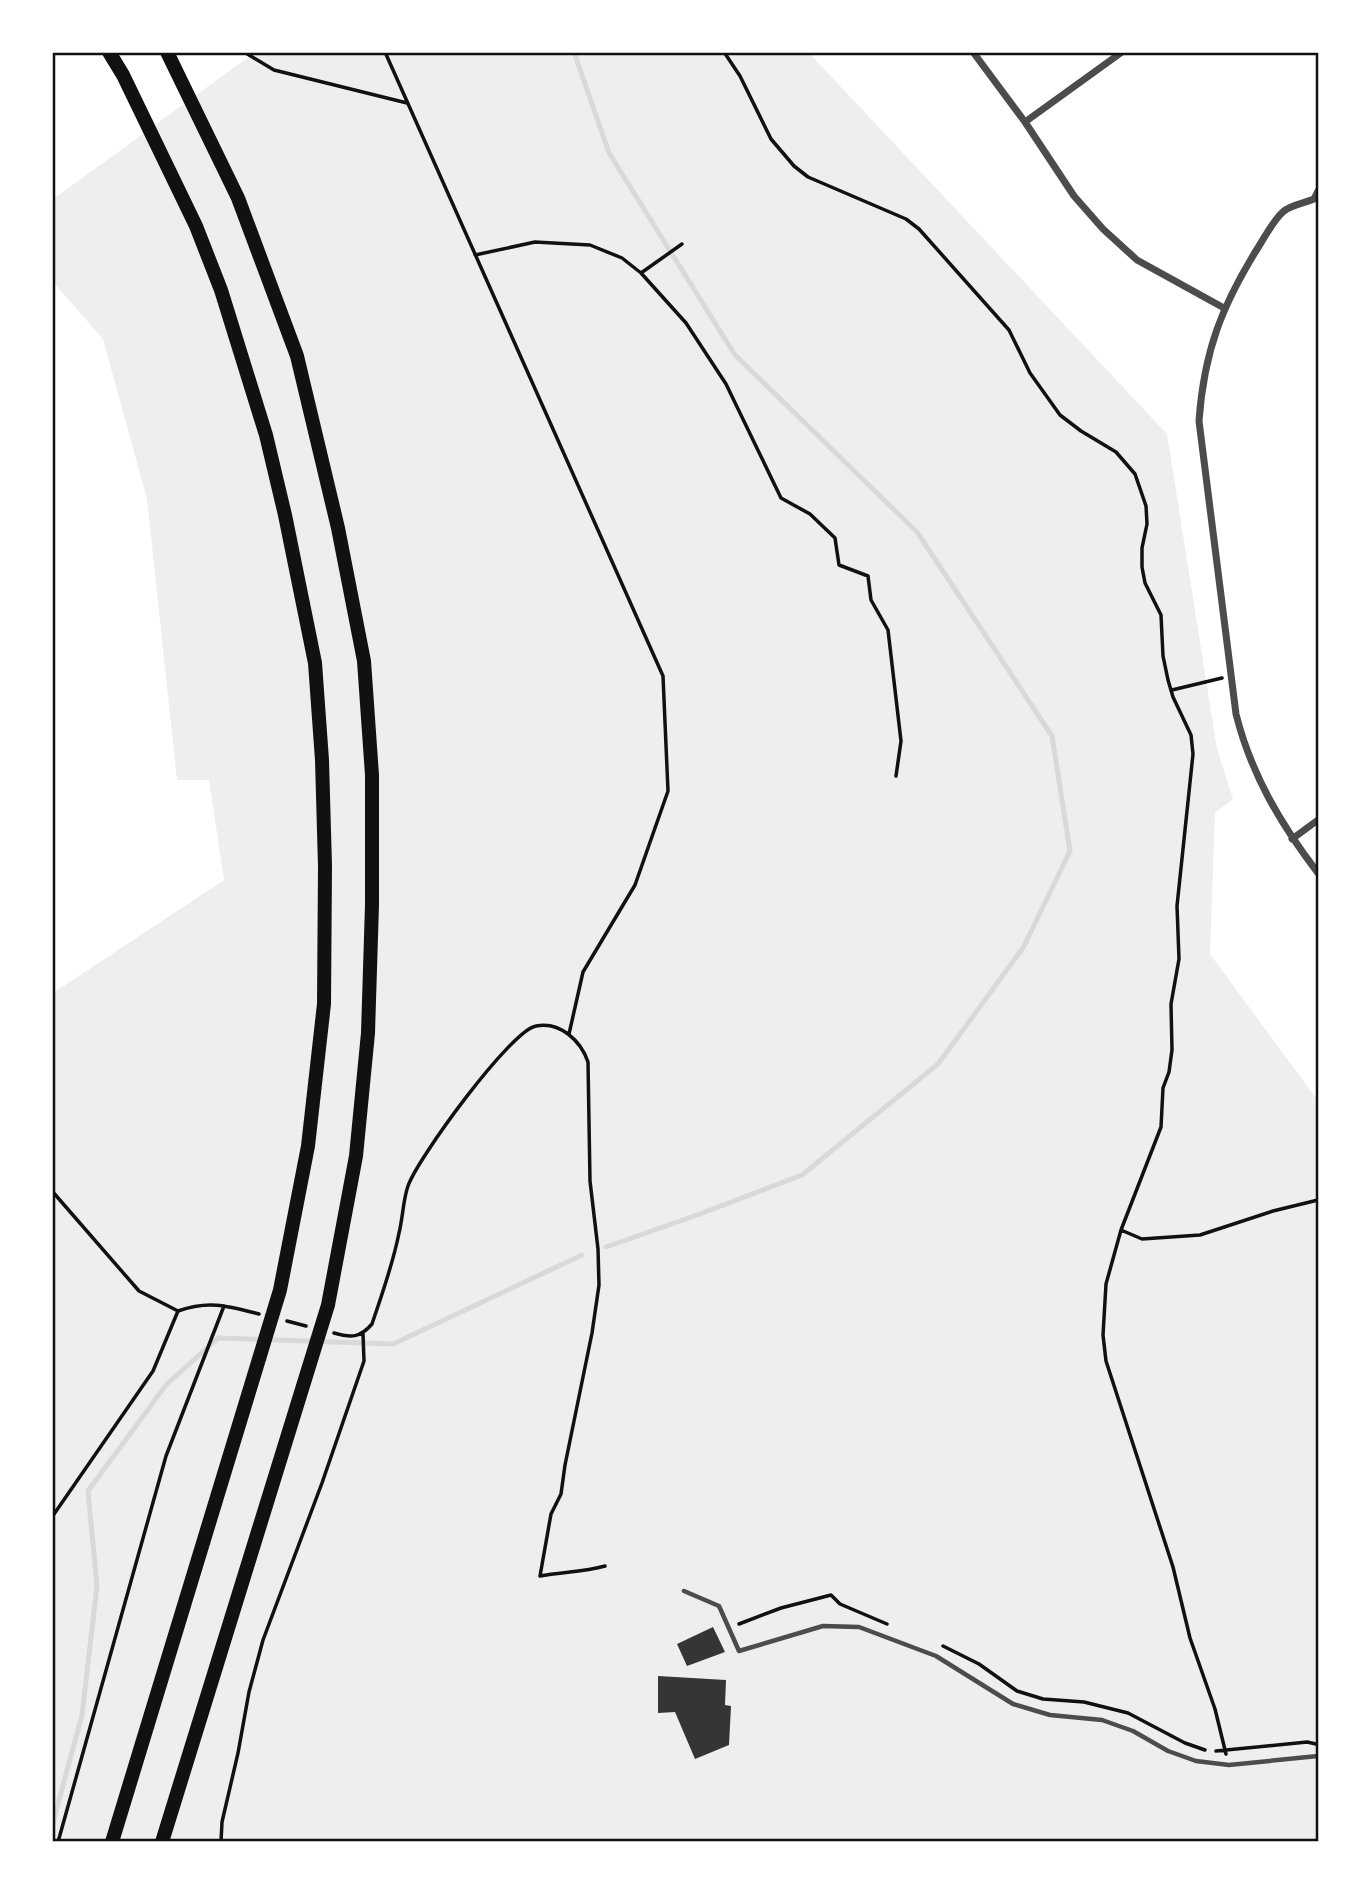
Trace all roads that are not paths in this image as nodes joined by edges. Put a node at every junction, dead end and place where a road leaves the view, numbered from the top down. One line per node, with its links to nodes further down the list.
1 (109, 52): 14 (highway)
2 (167, 52): 15 (highway)
3 (973, 52): 5 (street)
4 (1122, 52): 5 (street)
5 (1025, 122): 8 (street)
6 (1318, 191): 7 (street)
7 (1316, 202): 8 (street)
8 (1224, 309): 10 (street)
9 (1318, 820): 10 (street)
10 (1292, 839): 11 (street)
11 (1318, 873)
12 (684, 1591): 13 (lane)
13 (1318, 1756)
14 (111, 1842)
15 (162, 1842)

